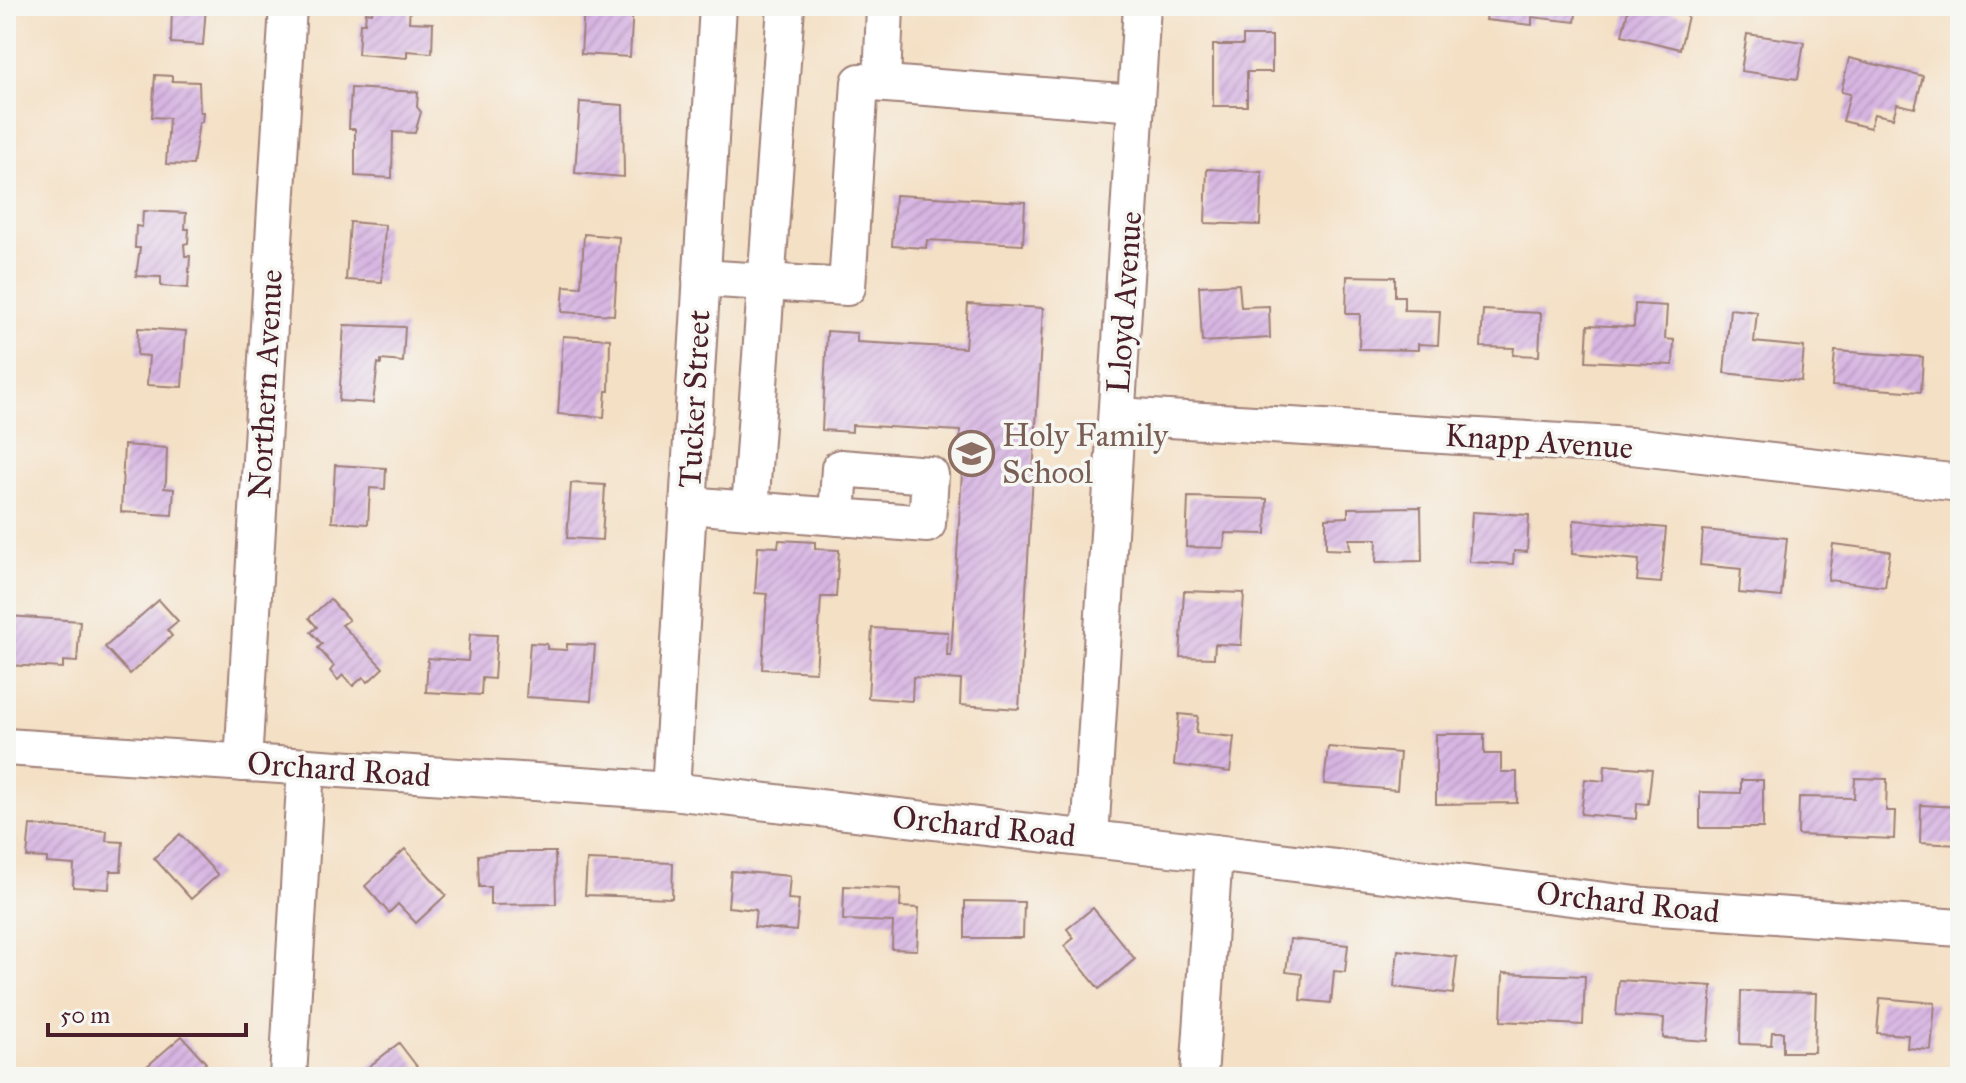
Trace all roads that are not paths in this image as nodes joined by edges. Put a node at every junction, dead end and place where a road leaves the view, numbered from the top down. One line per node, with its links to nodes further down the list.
1 (288, 6): 16 (street, Northern Avenue)
2 (718, 6): 8 (street, Tucker Street)
3 (786, 6): 9 (street)
4 (885, 6): 6 (street)
5 (1142, 6): 7 (street, Lloyd Avenue)
6 (882, 83): 7 (street); 9 (street)
7 (1136, 103): 10 (street, Lloyd Avenue)
8 (701, 278): 9 (street); 12 (street, Tucker Street)
9 (767, 282): 13 (street)
10 (1117, 416): 11 (street, Knapp Avenue); 19 (street, Lloyd Avenue)
11 (1960, 483)
12 (688, 505): 13 (street); 18 (street, Tucker Street)
13 (750, 510): 14 (street)
14 (837, 517)
15 (6, 747): 16 (street, Orchard Road)
16 (243, 763): 17 (street, Orchard Road)
17 (306, 767): 18 (street, Orchard Road); 22 (street)
18 (671, 791): 19 (street, Orchard Road)
19 (1090, 838): 20 (street, Orchard Road)
20 (1214, 853): 21 (street, Orchard Road); 23 (street)
21 (1960, 928)
22 (288, 1077)
23 (1199, 1077)

